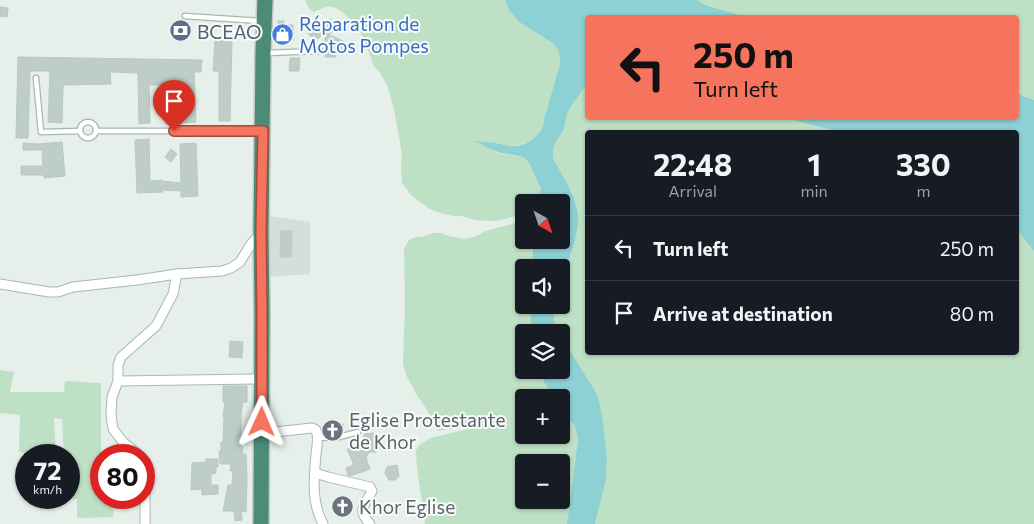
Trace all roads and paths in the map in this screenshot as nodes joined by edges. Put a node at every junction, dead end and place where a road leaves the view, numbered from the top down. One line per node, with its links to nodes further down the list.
1 (265, 0): 3 (highway)
2 (185, 16): 3 (lane)
3 (265, 21): 5 (highway)
4 (320, 51): 5 (lane)
5 (263, 53): 9 (highway)
6 (36, 78): 7 (lane)
7 (80, 131): 8 (lane); 8 (lane)
8 (96, 131): 9 (lane)
9 (263, 131): 10 (highway)
10 (261, 232): 11 (street); 13 (highway)
11 (177, 274): 12 (street); 14 (street)
12 (0, 284)
13 (262, 379): 14 (street); 15 (highway)
14 (118, 381): 18 (street)
15 (262, 432): 17 (street); 22 (highway)
16 (358, 432): 17 (lane)
17 (318, 438): 19 (street)
18 (125, 444)
19 (315, 473): 23 (street); 24 (street)
20 (145, 509): 21 (street)
21 (145, 524)
22 (262, 524)
23 (323, 524)
24 (370, 524)

